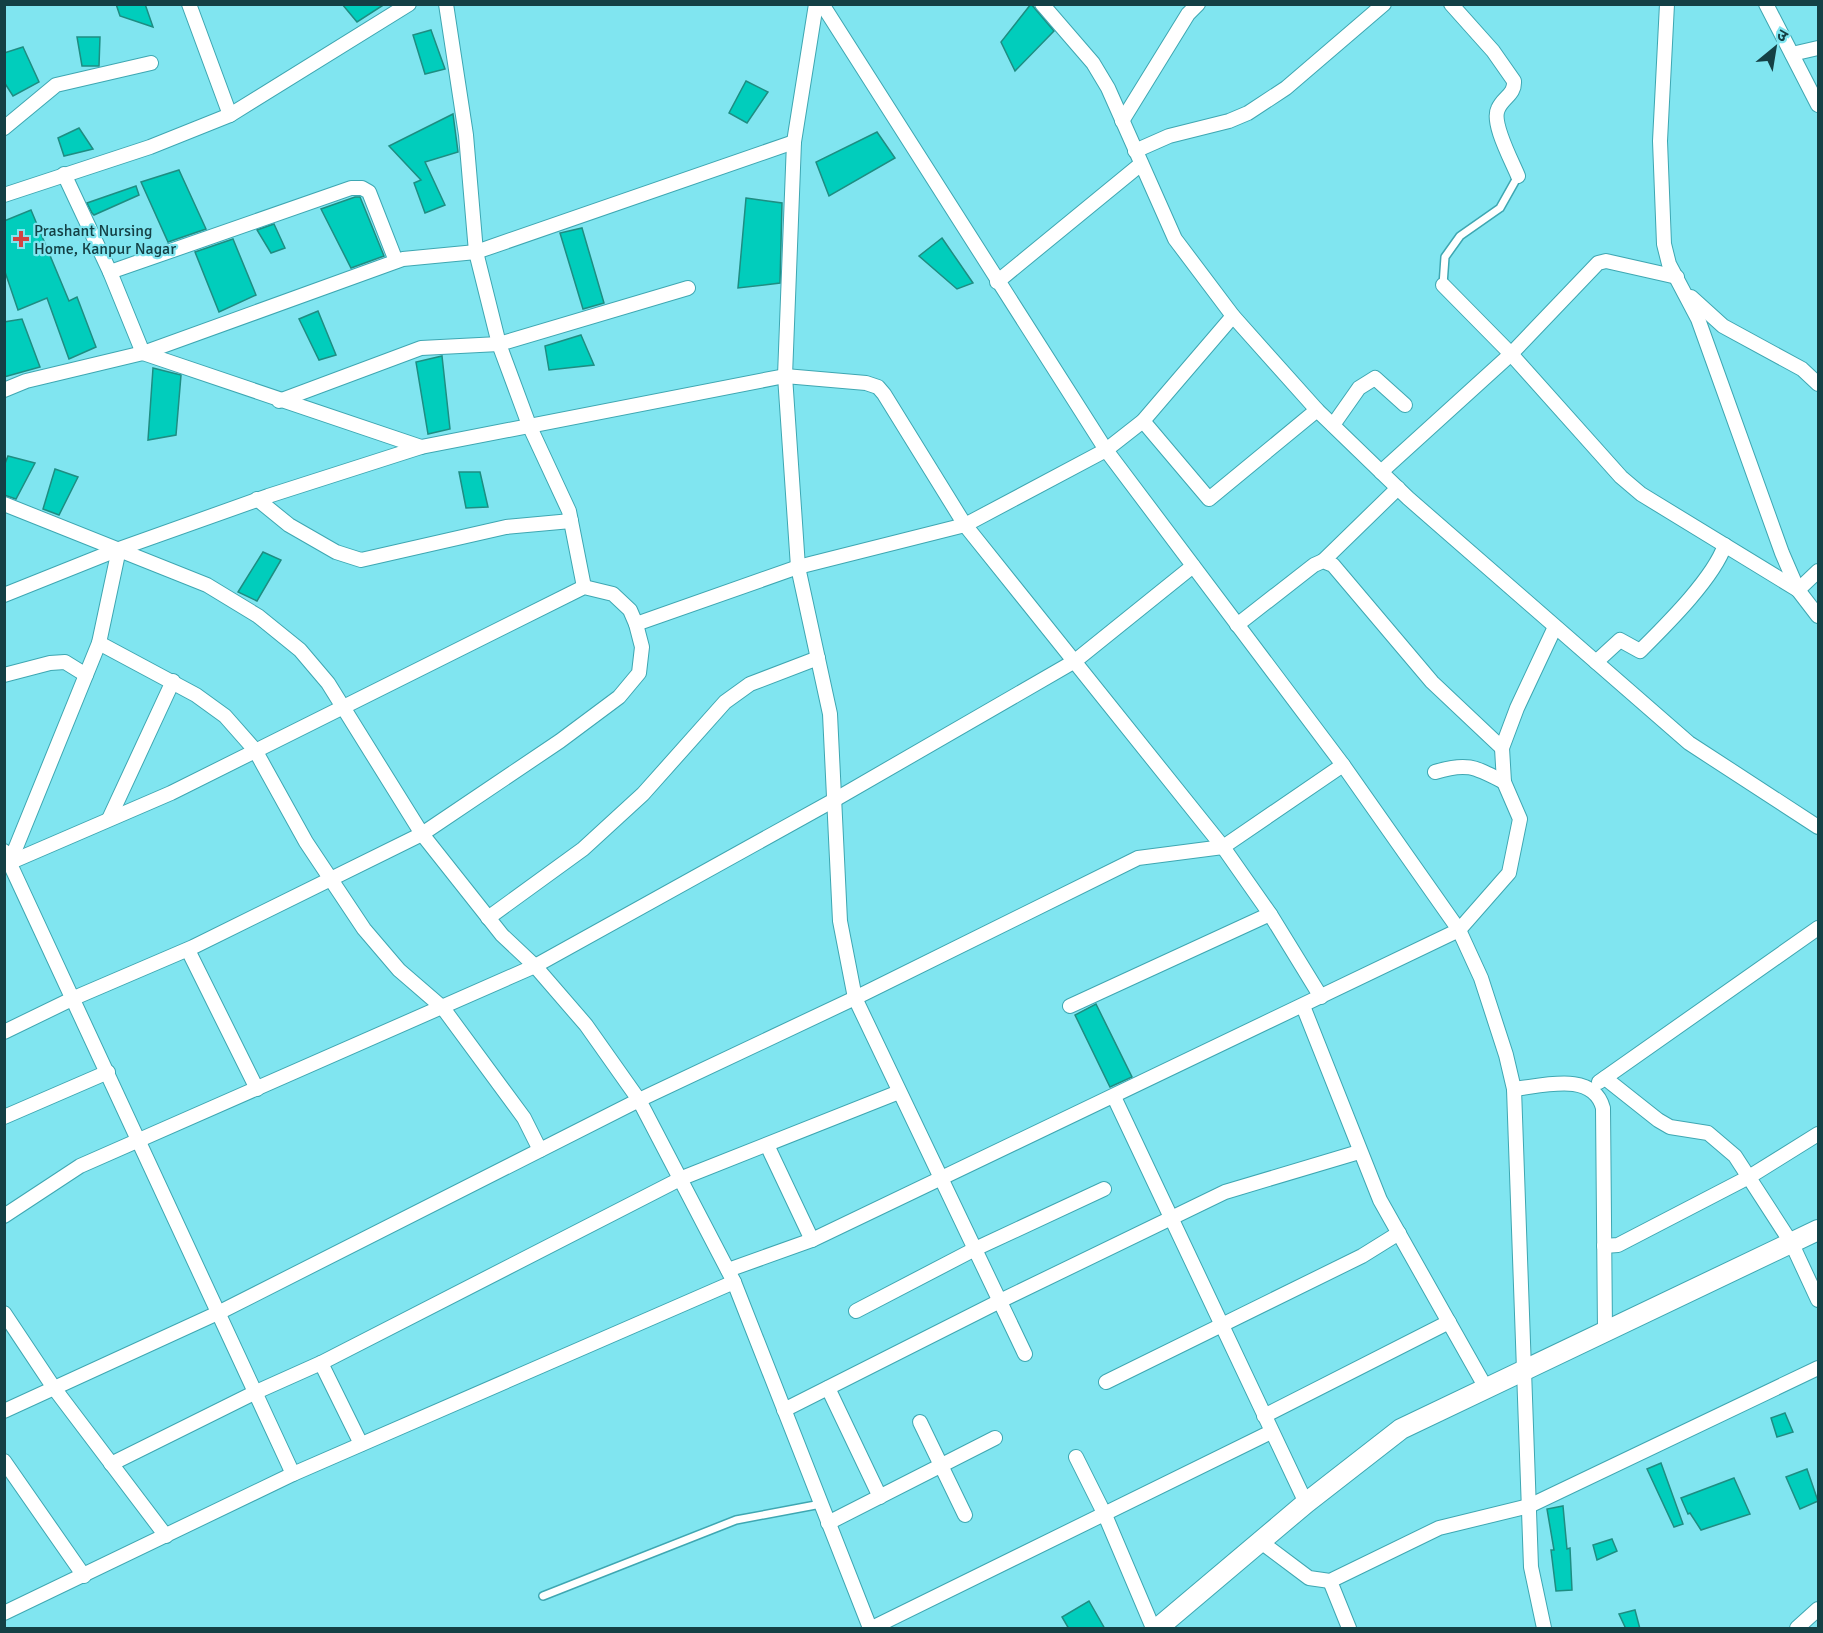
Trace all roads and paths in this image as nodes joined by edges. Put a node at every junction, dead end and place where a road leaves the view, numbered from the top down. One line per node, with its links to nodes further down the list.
1 (189, 4): 16 (street)
2 (409, 4): 16 (street)
3 (446, 4): 24 (street)
4 (816, 4): 19 (street)
5 (822, 4): 28 (street)
6 (1042, 4): 17 (street)
7 (1198, 4): 17 (street)
8 (1384, 4): 20 (street)
9 (1451, 4): 22 (street)
10 (1667, 4): 27 (street)
11 (1766, 4): 13 (street)
12 (1818, 48): 13 (street)
13 (1792, 54): 15 (street)
14 (151, 63): 18 (street)
15 (1818, 105)
16 (230, 115): 21 (street)
17 (1122, 121): 20 (street)
18 (4, 128)
19 (794, 142): 24 (street); 36 (street)
20 (1138, 157): 28 (street); 32 (street)
21 (64, 174): 23 (street); 26 (street)
22 (1518, 176): 29 (lane)
23 (4, 195)
24 (476, 252): 25 (street); 33 (street)
25 (396, 261): 26 (street); 34 (street)
26 (110, 272): 34 (street)
27 (1677, 277): 31 (street); 35 (street)
28 (997, 282): 46 (street)
29 (1443, 285): 35 (street)
30 (688, 288): 33 (street)
31 (1687, 294): 37 (street); 60 (street)
32 (1233, 316): 41 (street); 42 (street)
33 (499, 344): 39 (street); 43 (street)
34 (143, 353): 38 (street); 39 (street)
35 (1510, 354): 47 (street); 53 (street)
36 (785, 376): 43 (street); 52 (street); 57 (street)
37 (1818, 384)
38 (4, 390)
39 (279, 401): 45 (street)
40 (1405, 405): 44 (street)
41 (1317, 410): 42 (street); 44 (street)
42 (1143, 421): 46 (street)
43 (529, 425): 45 (street); 51 (street)
44 (1333, 425): 47 (street)
45 (421, 447): 49 (street)
46 (1106, 450): 52 (street); 56 (street)
47 (1381, 472): 48 (street)
48 (1398, 488): 55 (street); 65 (street)
49 (257, 499): 51 (street); 54 (street)
50 (4, 504): 54 (street)
51 (571, 521): 59 (street)
52 (965, 525): 57 (street); 68 (street)
53 (1725, 545): 60 (street); 69 (street)
54 (119, 549): 61 (street); 66 (street); 73 (street)
55 (1323, 561): 64 (street); 74 (street)
56 (1192, 566): 64 (street); 68 (street)
57 (798, 567): 63 (street); 67 (street)
58 (1818, 571): 60 (street)
59 (584, 587): 63 (street); 73 (street)
60 (1798, 590): 62 (street)
61 (4, 595)
62 (1818, 616)
63 (636, 624): 82 (street)
64 (1237, 625): 76 (street)
65 (1556, 627): 69 (street); 74 (street)
66 (99, 643): 71 (street); 72 (street)
67 (818, 658): 79 (street); 87 (street)
68 (1075, 662): 79 (street); 83 (street)
69 (1596, 662): 81 (street)
70 (4, 675): 71 (street)
71 (86, 675): 84 (street)
72 (172, 681): 75 (street); 80 (street)
73 (343, 706): 75 (street); 82 (street)
74 (1502, 748): 78 (street)
75 (255, 750): 80 (street); 85 (street)
76 (1343, 765): 83 (street); 89 (street)
77 (1435, 772): 78 (street)
78 (1504, 782): 89 (street)
79 (836, 799): 91 (street); 94 (street)
80 (109, 819): 84 (street)
81 (1818, 827)
82 (422, 834): 85 (street); 87 (street)
83 (1223, 848): 86 (street); 94 (street)
84 (6, 859): 93 (street)
85 (330, 879): 90 (street); 97 (street)
86 (1270, 914): 92 (street); 95 (street)
87 (488, 918): 91 (street)
88 (1818, 928): 100 (street)
89 (1459, 930): 92 (street); 102 (street)
90 (188, 950): 93 (street); 101 (street)
91 (535, 966): 97 (street); 106 (street)
92 (1321, 997): 96 (street)
93 (74, 998): 98 (street); 99 (street)
94 (855, 998): 104 (street); 106 (street)
95 (1070, 1006)
96 (1303, 1006): 105 (street); 112 (street)
97 (443, 1008): 101 (street); 111 (street)
98 (4, 1032)
99 (108, 1072): 107 (street); 109 (street)
100 (1605, 1078): 103 (street); 114 (street)
101 (257, 1089): 109 (street)
102 (1514, 1089): 103 (street); 137 (street)
103 (1590, 1089): 123 (street)
104 (899, 1092): 110 (street); 113 (street)
105 (1114, 1097): 113 (street); 118 (street)
106 (639, 1100): 111 (street); 115 (street)
107 (4, 1117)
108 (1818, 1134): 114 (street)
109 (138, 1141): 117 (street); 129 (street)
110 (767, 1145): 115 (street); 121 (street)
111 (540, 1150): 129 (street)
112 (1359, 1152): 118 (street); 120 (street)
113 (939, 1177): 121 (street); 124 (street)
114 (1749, 1177): 122 (street); 123 (street)
115 (682, 1178): 125 (street); 135 (street)
116 (1104, 1189): 124 (street)
117 (4, 1216)
118 (1171, 1219): 127 (street); 132 (street)
119 (1818, 1230): 122 (street)
120 (1399, 1233): 131 (street); 132 (street)
121 (812, 1240): 125 (street)
122 (1792, 1244): 126 (street); 133 (street)
123 (1604, 1246): 133 (street)
124 (975, 1249): 127 (street); 128 (street)
125 (731, 1276): 143 (street); 149 (street)
126 (1818, 1300)
127 (1000, 1301): 134 (street); 140 (street)
128 (856, 1311)
129 (220, 1312): 139 (street); 142 (street)
130 (4, 1313): 139 (street)
131 (1449, 1322): 141 (street); 145 (street)
132 (1221, 1325): 138 (street); 145 (street)
133 (1605, 1330): 137 (street)
134 (1025, 1354)
135 (321, 1363): 142 (street); 149 (street)
136 (1818, 1368): 158 (street)
137 (1525, 1370): 141 (street); 158 (street)
138 (1106, 1382)
139 (54, 1388): 144 (street); 152 (street)
140 (828, 1388): 143 (street); 155 (street)
141 (1486, 1388): 156 (street)
142 (256, 1392): 152 (street); 154 (street)
143 (784, 1410): 157 (street)
144 (4, 1411)
145 (1264, 1416): 147 (street)
146 (920, 1422): 153 (street)
147 (1271, 1432): 156 (street); 160 (street)
148 (995, 1438): 153 (street)
149 (361, 1444): 154 (street)
150 (1076, 1457): 160 (street)
151 (4, 1461): 164 (street)
152 (111, 1464): 162 (street)
153 (941, 1466): 155 (street); 159 (street)
154 (293, 1474): 162 (street)
155 (880, 1497): 161 (street)
156 (1306, 1503): 163 (street)
157 (821, 1504): 161 (street); 166 (lane)
158 (1529, 1506): 165 (street); 173 (street)
159 (965, 1515)
160 (1105, 1515): 169 (street); 170 (street)
161 (828, 1522): 169 (street)
162 (166, 1536): 164 (street)
163 (1261, 1542): 165 (street); 171 (street)
164 (84, 1576): 168 (street)
165 (1329, 1581): 172 (street)
166 (543, 1596)
167 (1818, 1609): 174 (street)
168 (4, 1613)
169 (871, 1629)
170 (1152, 1629)
171 (1158, 1629)
172 (1349, 1629)
173 (1544, 1629)
174 (1797, 1629)

